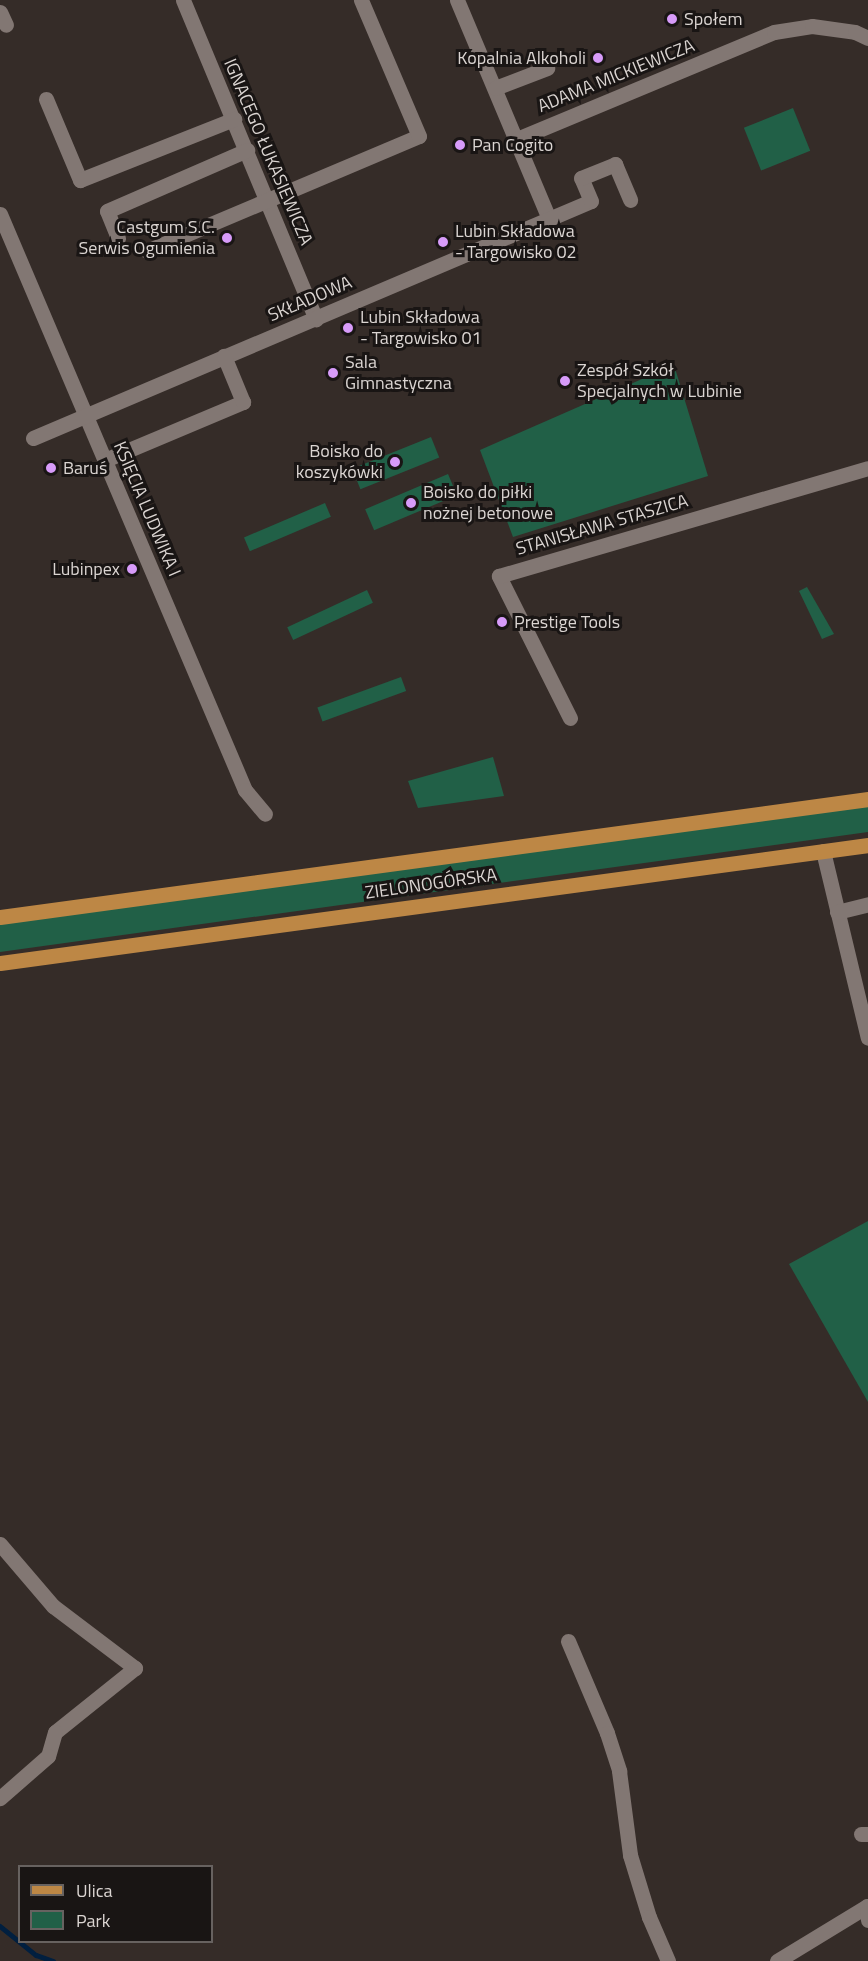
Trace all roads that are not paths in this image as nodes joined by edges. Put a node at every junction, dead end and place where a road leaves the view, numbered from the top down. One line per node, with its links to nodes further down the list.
1 (183, 0): 8 (street, IGNACEGO ŁUKASIEWICZA)
2 (361, 0): 11 (street)
3 (457, 0): 6 (street)
4 (868, 38): 9 (street, ADAMA MICKIEWICZA)
5 (547, 68): 6 (street)
6 (495, 88): 9 (street)
7 (46, 99): 8 (street)
8 (234, 119): 10 (street, IGNACEGO ŁUKASIEWICZA)
9 (517, 139): 14 (street)
10 (247, 150): 11 (street, IGNACEGO ŁUKASIEWICZA); 15 (street)
11 (267, 199): 16 (street); 17 (street, IGNACEGO ŁUKASIEWICZA)
12 (630, 200): 14 (street, SKŁADOWA)
13 (0, 214): 19 (street, KSIĘCIA LUDWIKA I)
14 (549, 219): 17 (street, SKŁADOWA)
15 (118, 238)
16 (147, 251)
17 (315, 319): 18 (street, SKŁADOWA)
18 (224, 356): 19 (street, SKŁADOWA); 21 (street)
19 (86, 414): 20 (street, SKŁADOWA); 21 (street, KSIĘCIA LUDWIKA I)
20 (33, 438)
21 (105, 460): 25 (street, KSIĘCIA LUDWIKA I)
22 (868, 468): 23 (street, STANISŁAWA STASZICA)
23 (570, 718)
24 (868, 799): 30 (main road, ZIELONOGÓRSKA)
25 (265, 814)
26 (868, 845): 27 (main road, ZIELONOGÓRSKA)
27 (823, 851): 29 (street); 31 (main road, ZIELONOGÓRSKA)
28 (868, 904): 29 (street)
29 (837, 912): 32 (street)
30 (0, 916)
31 (0, 963)
32 (868, 1038)
33 (0, 1544): 35 (street)
34 (568, 1641): 38 (street)
35 (0, 1798)
36 (867, 1906): 37 (street); 39 (street)
37 (868, 1920)
38 (668, 1961)
39 (777, 1961)

